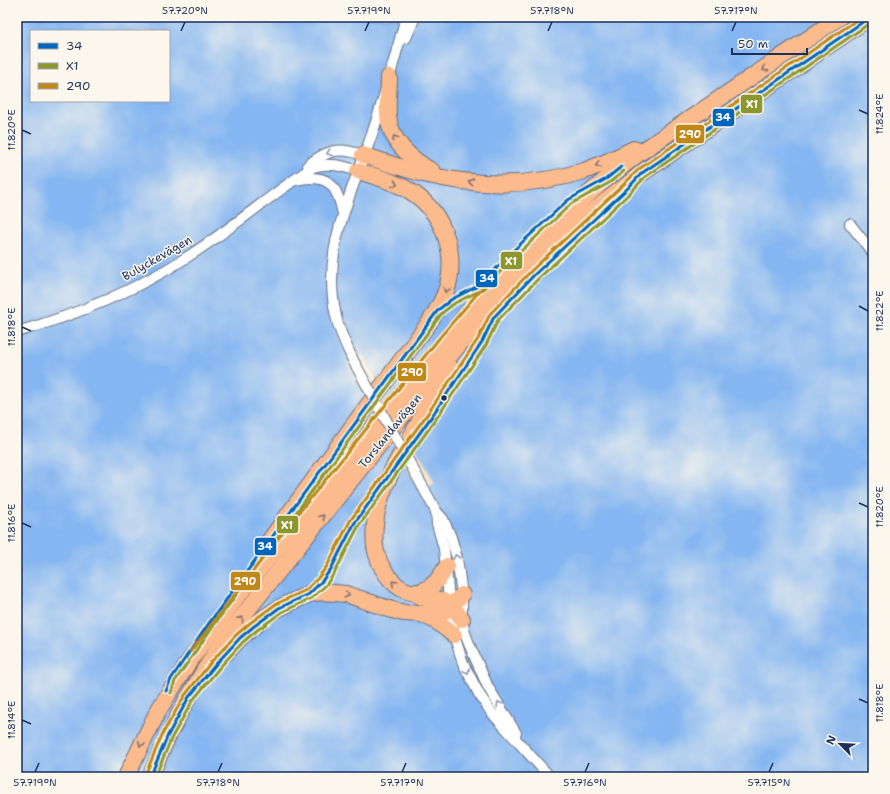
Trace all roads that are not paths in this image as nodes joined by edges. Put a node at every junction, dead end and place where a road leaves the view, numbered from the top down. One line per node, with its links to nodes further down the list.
1 (406, 17): 5 (street)
2 (415, 17): 5 (street)
3 (840, 17): 6 (main road, Torslandavägen, one-way to 6)
4 (870, 17): 9 (main road, Torslandavägen)
5 (389, 77): 7 (street); 11 (main road, one-way to 5)
6 (689, 119): 11 (main road, one-way to 11); 25 (main road, Torslandavägen)
7 (363, 155): 8 (street); 10 (street, Bulyckevägen, one-way to 10); 11 (main road)
8 (358, 171): 10 (street, Bulyckevägen); 12 (street); 25 (main road, one-way to 25)
9 (642, 173): 18 (main road, one-way to 9); 24 (main road, Torslandavägen, one-way to 9)
10 (298, 177): 12 (street); 15 (street, Bulyckevägen)
11 (446, 179)
12 (343, 214): 16 (street, bridge)
13 (850, 224): 14 (street)
14 (873, 253)
15 (17, 332)
16 (436, 511): 17 (street); 19 (street, one-way to 16)
17 (446, 566): 18 (main road); 20 (street)
18 (415, 593): 20 (main road)
19 (462, 595): 20 (main road); 22 (street)
20 (450, 606): 21 (main road); 22 (main road); 23 (street)
21 (422, 614): 23 (main road); 24 (main road, one-way to 21)
22 (462, 619): 26 (street, one-way to 22)
23 (454, 634): 26 (street, one-way to 26)
24 (189, 697): 28 (main road, Torslandavägen)
25 (158, 711): 27 (main road, Torslandavägen, one-way to 27)
26 (526, 750): 29 (street)
27 (126, 777)
28 (150, 777)
29 (550, 777)

